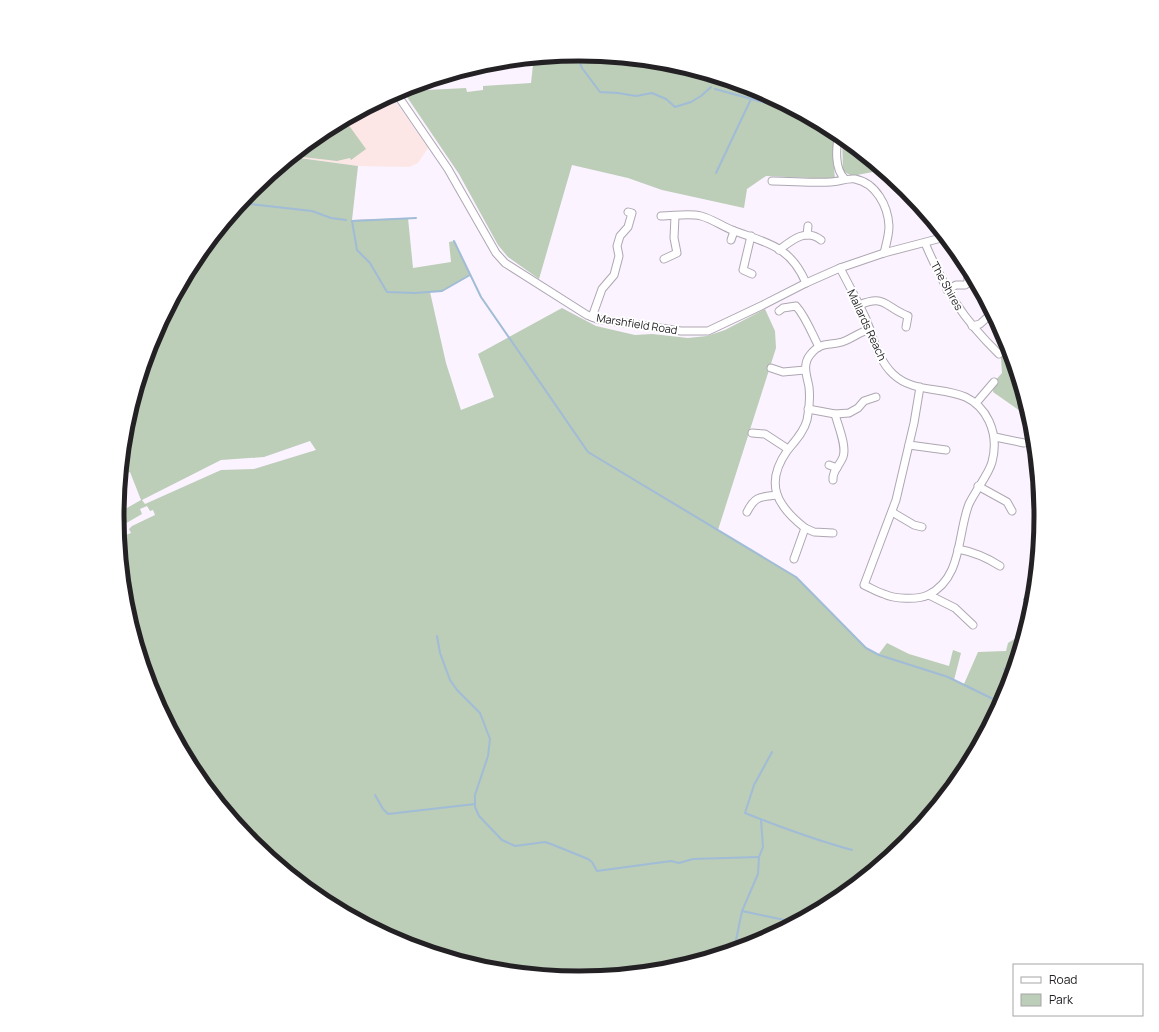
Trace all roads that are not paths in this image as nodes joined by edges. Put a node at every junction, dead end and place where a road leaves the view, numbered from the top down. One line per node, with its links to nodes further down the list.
1 (400, 98): 27 (street, Marshfield Road)
2 (838, 142): 3 (street)
3 (845, 179): 4 (street); 17 (street)
4 (772, 181)
5 (628, 212): 27 (street)
6 (662, 216): 7 (street)
7 (675, 216): 9 (street); 18 (street)
8 (808, 226): 10 (street)
9 (734, 231): 11 (street); 13 (street)
10 (807, 235): 14 (street); 16 (street)
11 (751, 236): 16 (street); 20 (street)
12 (940, 239): 15 (street, Marshfield Road)
13 (731, 240)
14 (821, 240)
15 (925, 243): 17 (street, Marshfield Road); 23 (street, The Shires)
16 (779, 250): 22 (street)
17 (884, 253): 19 (street, Marshfield Road)
18 (664, 259)
19 (840, 268): 22 (street, Marshfield Road); 24 (street, Mallards Reach)
20 (752, 274)
21 (968, 279): 23 (street)
22 (806, 282): 27 (street, Marshfield Road)
23 (947, 290): 28 (street, The Shires)
24 (859, 305): 29 (street); 30 (street, Mallards Reach)
25 (779, 311): 31 (street)
26 (989, 316): 28 (street)
27 (592, 318)
28 (972, 326): 32 (street, The Shires)
29 (906, 327)
30 (870, 329): 31 (street); 36 (street, Mallards Reach)
31 (819, 347): 34 (street)
32 (999, 354)
33 (771, 368): 34 (street)
34 (805, 370): 39 (street)
35 (994, 382): 38 (street)
36 (920, 387): 38 (street, Mallards Reach); 44 (street)
37 (876, 397): 40 (street)
38 (976, 403): 42 (street, Mallards Reach)
39 (808, 409): 40 (street); 45 (street)
40 (835, 414): 48 (street)
41 (752, 433): 45 (street)
42 (995, 437): 43 (street); 50 (street, Mallards Reach)
43 (1024, 443)
44 (909, 445): 46 (street); 54 (street)
45 (788, 449): 51 (street)
46 (946, 450)
47 (829, 465): 48 (street)
48 (837, 468): 49 (street)
49 (833, 480)
50 (978, 486): 52 (street); 58 (street, Mallards Reach)
51 (777, 495): 53 (street); 56 (street)
52 (1012, 511)
53 (747, 512)
54 (892, 512): 55 (street); 61 (street)
55 (922, 527)
56 (805, 528): 57 (street); 59 (street)
57 (833, 533)
58 (958, 549): 60 (street); 61 (street, Mallards Reach)
59 (794, 559)
60 (1000, 566)
61 (929, 595): 62 (street)
62 (973, 625)

